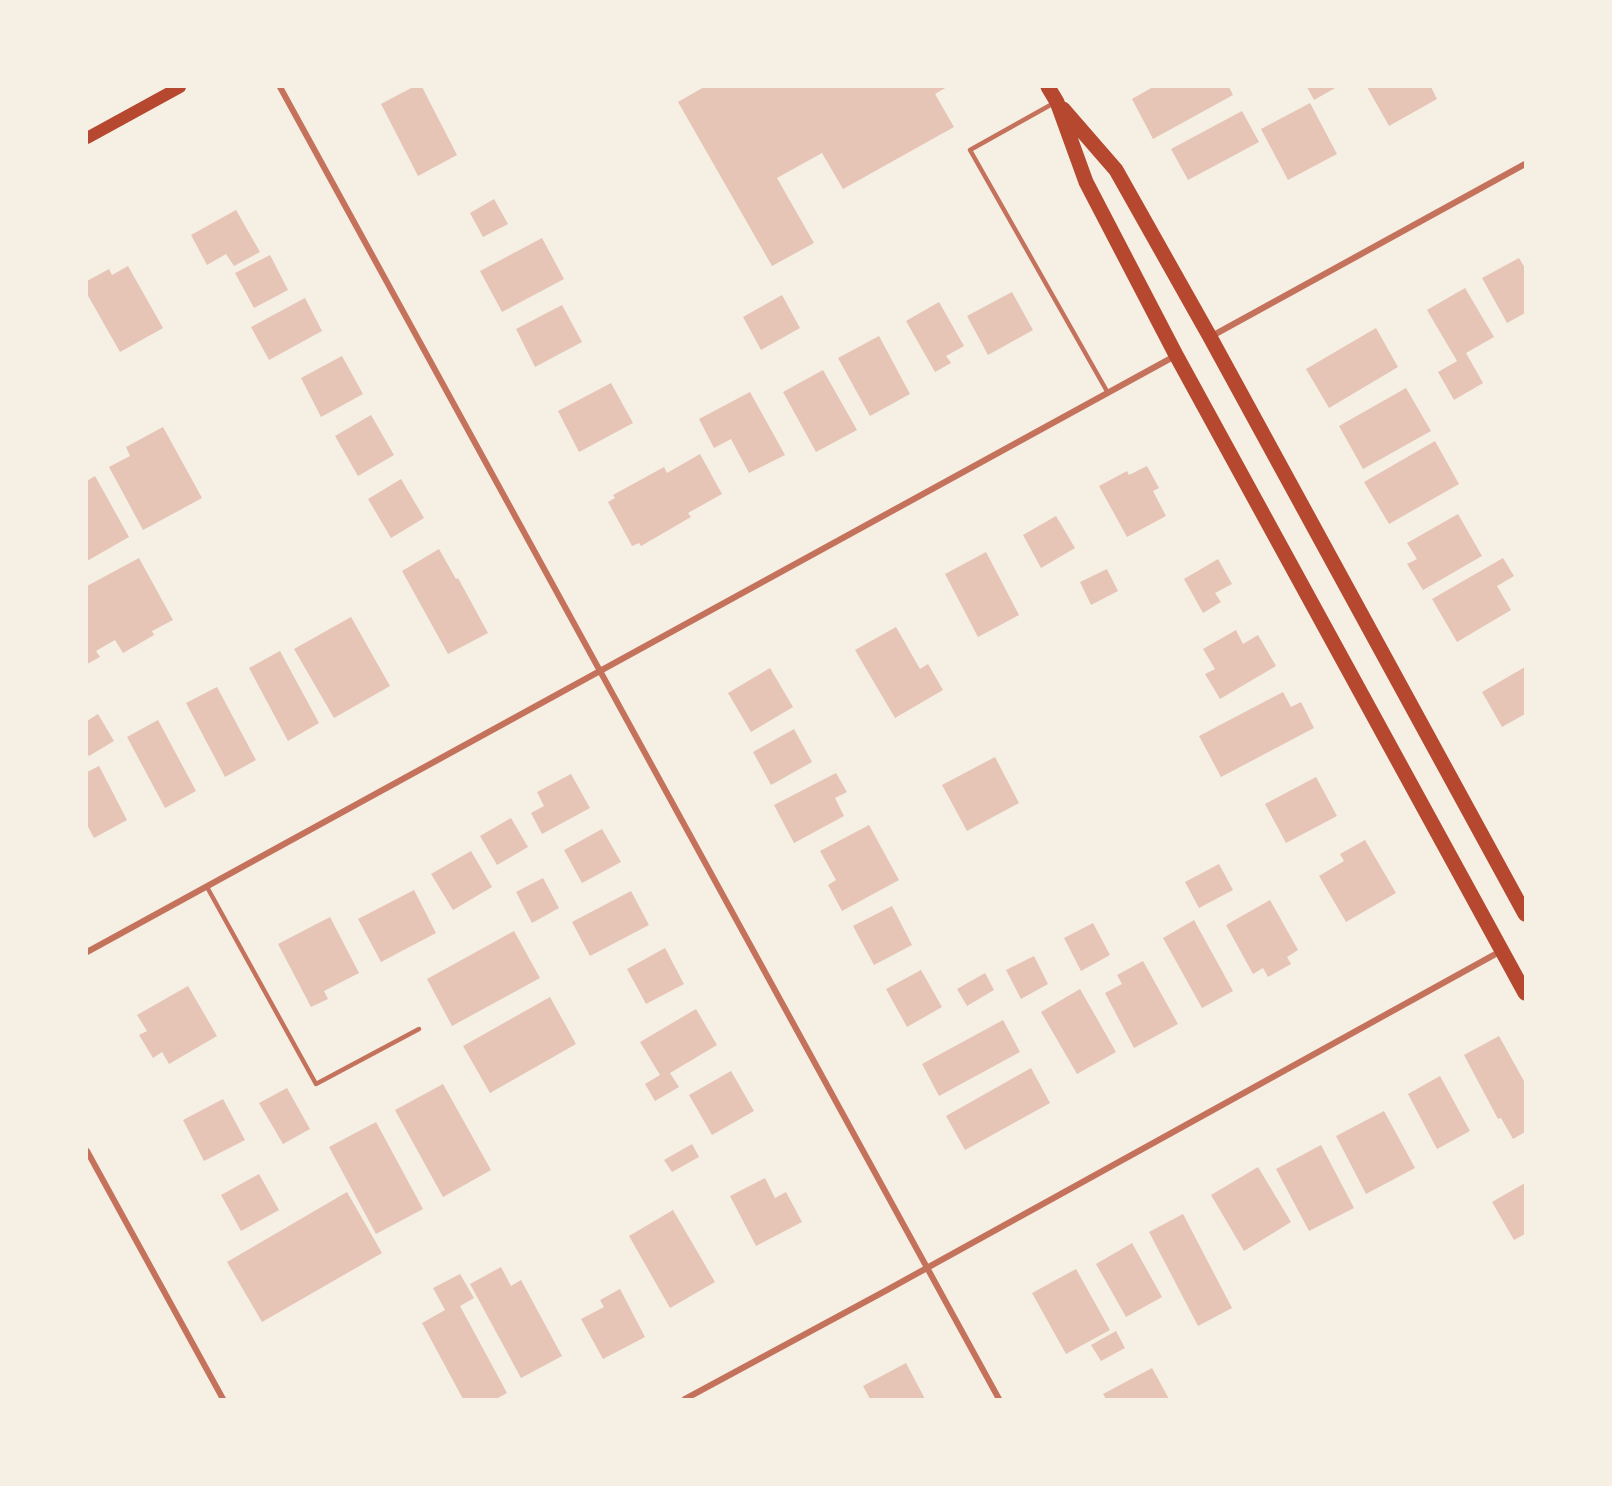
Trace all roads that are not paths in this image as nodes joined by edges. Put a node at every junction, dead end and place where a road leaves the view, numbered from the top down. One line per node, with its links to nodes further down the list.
1 (180, 87): 5 (main road)
2 (280, 87): 10 (street)
3 (1048, 87): 4 (main road)
4 (1057, 102): 7 (main road); 8 (main road); 9 (lane)
5 (87, 138)
6 (1525, 164): 7 (street)
7 (1210, 337): 12 (main road)
8 (1176, 355): 9 (street); 13 (main road)
9 (1108, 393): 10 (street)
10 (601, 671): 11 (street); 18 (street)
11 (207, 887): 14 (street); 16 (lane)
12 (1525, 914)
13 (1502, 951): 15 (main road); 18 (street)
14 (87, 952)
15 (1525, 993)
16 (419, 1029)
17 (87, 1151): 19 (street)
18 (928, 1268): 20 (street); 21 (street)
19 (223, 1399)
20 (685, 1399)
21 (999, 1399)

